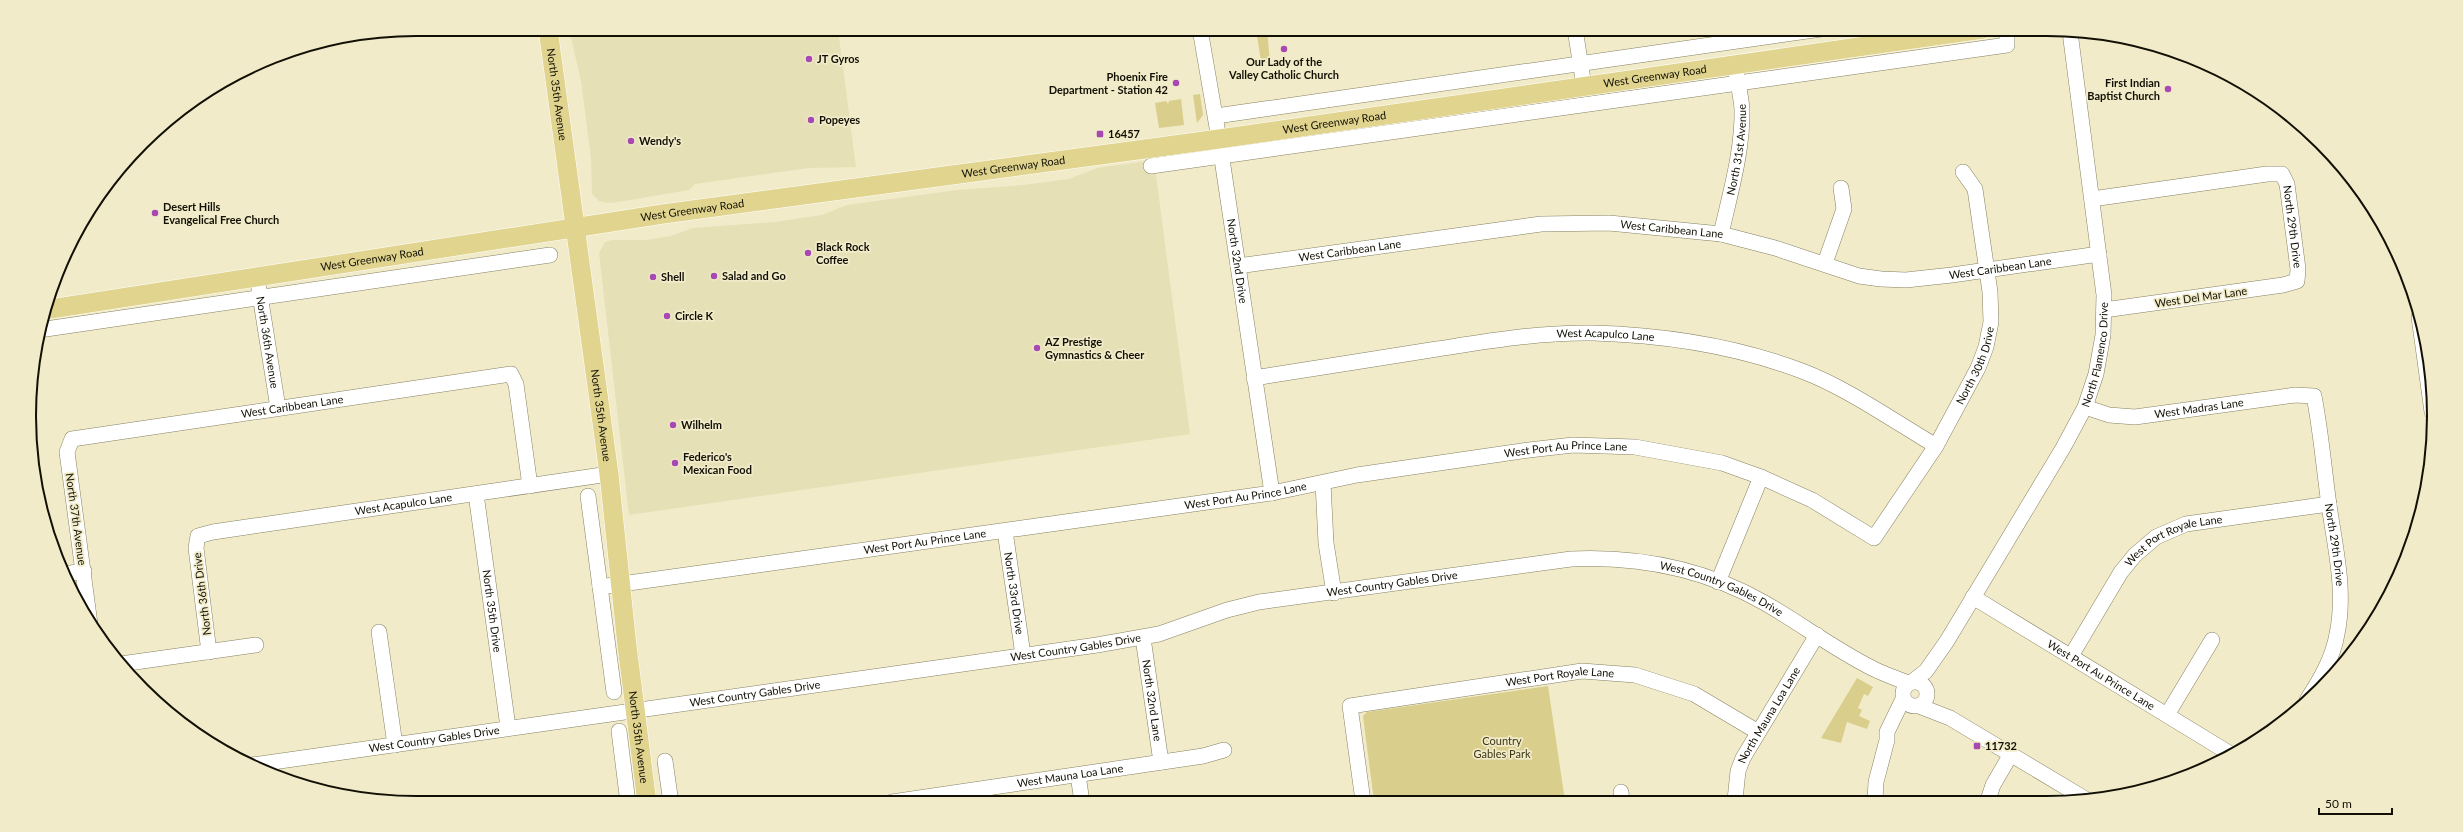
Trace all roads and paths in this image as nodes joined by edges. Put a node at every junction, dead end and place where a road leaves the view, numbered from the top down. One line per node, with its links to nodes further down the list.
1 (549, 36): 18 (main road, North 35th Avenue)
2 (1201, 36): 11 (street, North 32nd Drive)
3 (1576, 36): 8 (street)
4 (1771, 36): 8 (street, West Greenway Road)
5 (1919, 36): 9 (main road, West Greenway Road)
6 (2007, 36): 9 (street, West Greenway Road)
7 (2071, 37): 17 (street, North Flamenco Drive)
8 (1580, 63): 10 (street); 11 (street, West Greenway Road)
9 (1736, 73): 10 (main road, West Greenway Road); 13 (street, West Greenway Road); 19 (street, North 31st Avenue)
10 (1584, 86): 12 (main road, West Greenway Road)
11 (1216, 116): 12 (street, North 32nd Drive)
12 (1219, 139): 13 (street, North 32nd Drive); 18 (main road, West Greenway Road)
13 (1222, 157): 14 (street, West Greenway Road); 23 (street, North 32nd Drive)
14 (1151, 166)
15 (1963, 172): 24 (street, North 30th Drive)
16 (1841, 188): 22 (street)
17 (2092, 199): 20 (street, North Flamenco Drive); 26 (street, North 29th Drive)
18 (576, 227): 25 (main road, West Greenway Road); 37 (main road, North 35th Avenue)
19 (1721, 234): 22 (street, West Caribbean Lane); 23 (street, West Caribbean Lane)
20 (2099, 254): 24 (street, West Caribbean Lane); 29 (street, North Flamenco Drive)
21 (550, 255): 27 (street, West Greenway Road)
22 (1825, 263): 24 (street, West Caribbean Lane)
23 (1238, 266): 31 (street, North 32nd Drive)
24 (1987, 270): 36 (street, North 30th Drive)
25 (257, 276): 27 (street, North 36th Avenue); 28 (main road, West Greenway Road)
26 (2297, 281): 29 (street, West Del Mar Lane)
27 (261, 298): 30 (street, West Greenway Road); 34 (street, North 36th Avenue)
28 (52, 309)
29 (2104, 310): 33 (street, North Flamenco Drive)
30 (46, 329)
31 (1254, 378): 36 (street, West Acapulco Lane); 41 (street, North 32nd Drive)
32 (2314, 396): 33 (street, West Madras Lane); 44 (street, North 29th Drive)
33 (2085, 407): 54 (street, North Flamenco Drive)
34 (278, 408): 35 (street, West Caribbean Lane); 40 (street, West Caribbean Lane)
35 (72, 439): 48 (street, North 37th Avenue)
36 (1936, 446): 47 (street, North 30th Drive)
37 (609, 474): 40 (street, West Acapulco Lane); 51 (main road, North 35th Avenue)
38 (1761, 477): 39 (street, West Port Au Prince Lane); 47 (street, West Port Au Prince Lane); 50 (street)
39 (1323, 483): 41 (street, West Port Au Prince Lane); 53 (street)
40 (530, 486): 42 (street, West Acapulco Lane)
41 (1272, 493): 45 (street, West Port Au Prince Lane)
42 (476, 494): 46 (street, West Acapulco Lane); 73 (street, North 35th Drive)
43 (588, 496): 52 (street, North 35th Avenue)
44 (2329, 504): 64 (street, West Port Royale Lane); 66 (street, North 29th Drive)
45 (1005, 531): 51 (street, West Port Au Prince Lane); 63 (street, North 33rd Drive)
46 (198, 536): 62 (street, North 36th Drive)
47 (1874, 538)
48 (84, 571): 49 (street); 55 (street, North 37th Avenue)
49 (70, 573)
50 (1718, 582): 53 (street, West Country Gables Drive); 57 (street, West Country Gables Drive)
51 (621, 584): 52 (street, West Port Au Prince Lane); 70 (main road, North 35th Avenue)
52 (600, 587): 68 (street, North 35th Avenue)
53 (1334, 593): 58 (street, West Country Gables Drive)
54 (1973, 597): 60 (street, North Flamenco Drive); 64 (street, West Port Au Prince Lane)
55 (88, 608)
56 (379, 632): 76 (street)
57 (1817, 635): 69 (street, West Country Gables Drive); 75 (street, North Mauna Loa Lane)
58 (1143, 638): 63 (street, West Country Gables Drive); 81 (street, North 32nd Lane)
59 (2212, 640): 71 (street)
60 (1947, 641): 67 (street, North Flamenco Drive); 69 (street, North Flamenco Drive)
61 (256, 645): 62 (street)
62 (209, 652): 65 (street)
63 (1023, 655): 70 (street, West Country Gables Drive)
64 (2071, 656): 71 (street, West Port Au Prince Lane)
65 (127, 663)
66 (2317, 684)
67 (1926, 691): 69 (street, North Flamenco Drive); 72 (street, West Country Gables Drive)
68 (614, 692)
69 (1910, 695): 72 (street, West Country Gables Drive); 92 (street, North Flamenco Drive)
70 (635, 709): 73 (street, West Country Gables Drive); 86 (main road, North 35th Avenue)
71 (2167, 715): 78 (street, West Port Au Prince Lane)
72 (1950, 718): 79 (street, West Country Gables Drive)
73 (508, 727): 76 (street, West Country Gables Drive)
74 (619, 731): 85 (street, North 35th Avenue)
75 (1758, 732): 90 (street, West Port Royale Lane); 91 (street, North Mauna Loa Lane)
76 (395, 745): 82 (street, West Country Gables Drive)
77 (1224, 750): 81 (street, West Mauna Loa Lane)
78 (2226, 751)
79 (2011, 754): 84 (street, West Country Gables Drive); 93 (street)
80 (665, 761): 87 (street, North 35th Avenue)
81 (1161, 762): 83 (street, West Mauna Loa Lane)
82 (263, 763)
83 (1078, 775): 88 (street, West Mauna Loa Lane); 89 (street)
84 (2078, 795)
85 (627, 796)
86 (646, 796)
87 (669, 796)
88 (933, 796)
89 (1081, 796)
90 (1362, 796)
91 (1735, 796)
92 (1875, 796)
93 (1989, 796)

